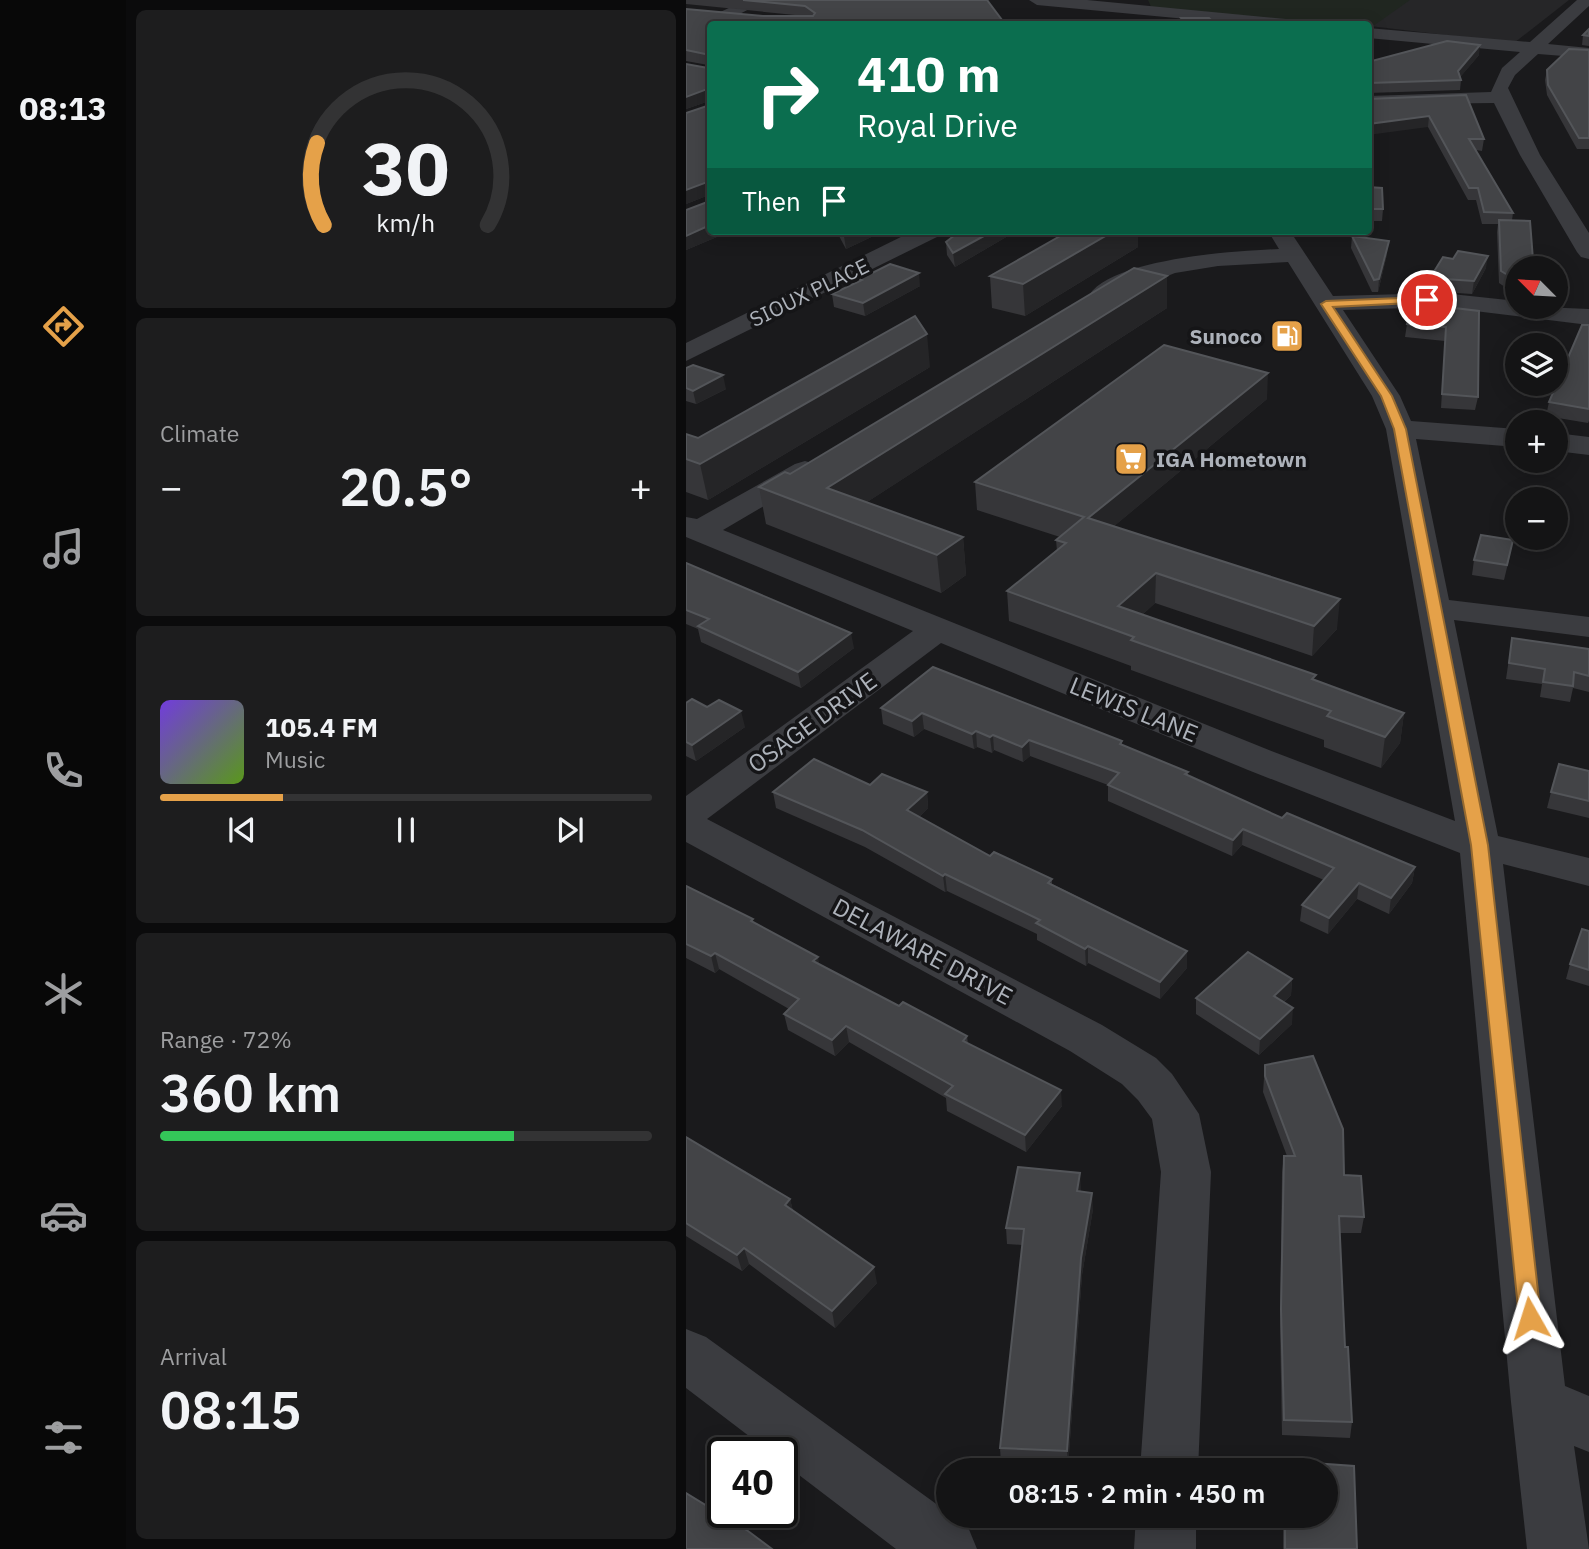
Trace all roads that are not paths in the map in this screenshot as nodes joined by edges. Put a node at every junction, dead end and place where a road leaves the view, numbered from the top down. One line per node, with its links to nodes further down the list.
1 (759, 0): 7 (street)
2 (1037, 0): 4 (street)
3 (1586, 0): 15 (street)
4 (1065, 3): 5 (street); 8 (street)
5 (1138, 11): 11 (street)
6 (699, 12): 7 (street)
7 (726, 15): 9 (street); 10 (street)
8 (1041, 19)
9 (763, 20)
10 (713, 21)
11 (1252, 21)
12 (707, 24): 14 (street)
13 (1372, 33): 15 (street)
14 (686, 34)
15 (1533, 49): 16 (street); 17 (street)
16 (1589, 54)
17 (1500, 97): 18 (street); 21 (street)
18 (1372, 102)
19 (924, 235): 25 (street, SIOUX PLACE)
20 (1287, 243): 22 (street); 23 (street)
21 (1589, 252)
22 (1326, 304): 24 (street); 26 (street)
23 (1074, 311)
24 (1589, 317)
25 (686, 353)
26 (1400, 429): 27 (street); 32 (street)
27 (1505, 437)
28 (1568, 443): 29 (street)
29 (1589, 446)
30 (827, 457): 31 (street)
31 (692, 529): 34 (street, LEWIS LANE)
32 (1436, 608): 33 (street); 37 (street)
33 (1589, 627)
34 (939, 628): 35 (street, OSAGE DRIVE); 37 (street, LEWIS LANE)
35 (686, 816)
36 (686, 825): 42 (street, DELAWARE DRIVE)
37 (1480, 845): 38 (street, LEWIS LANE); 40 (street)
38 (1589, 872)
39 (686, 1355): 44 (street)
40 (1539, 1402): 41 (street); 46 (street)
41 (1589, 1424)
42 (1170, 1458)
43 (1166, 1528): 45 (street)
44 (946, 1549)
45 (1165, 1549)
46 (1558, 1549)

